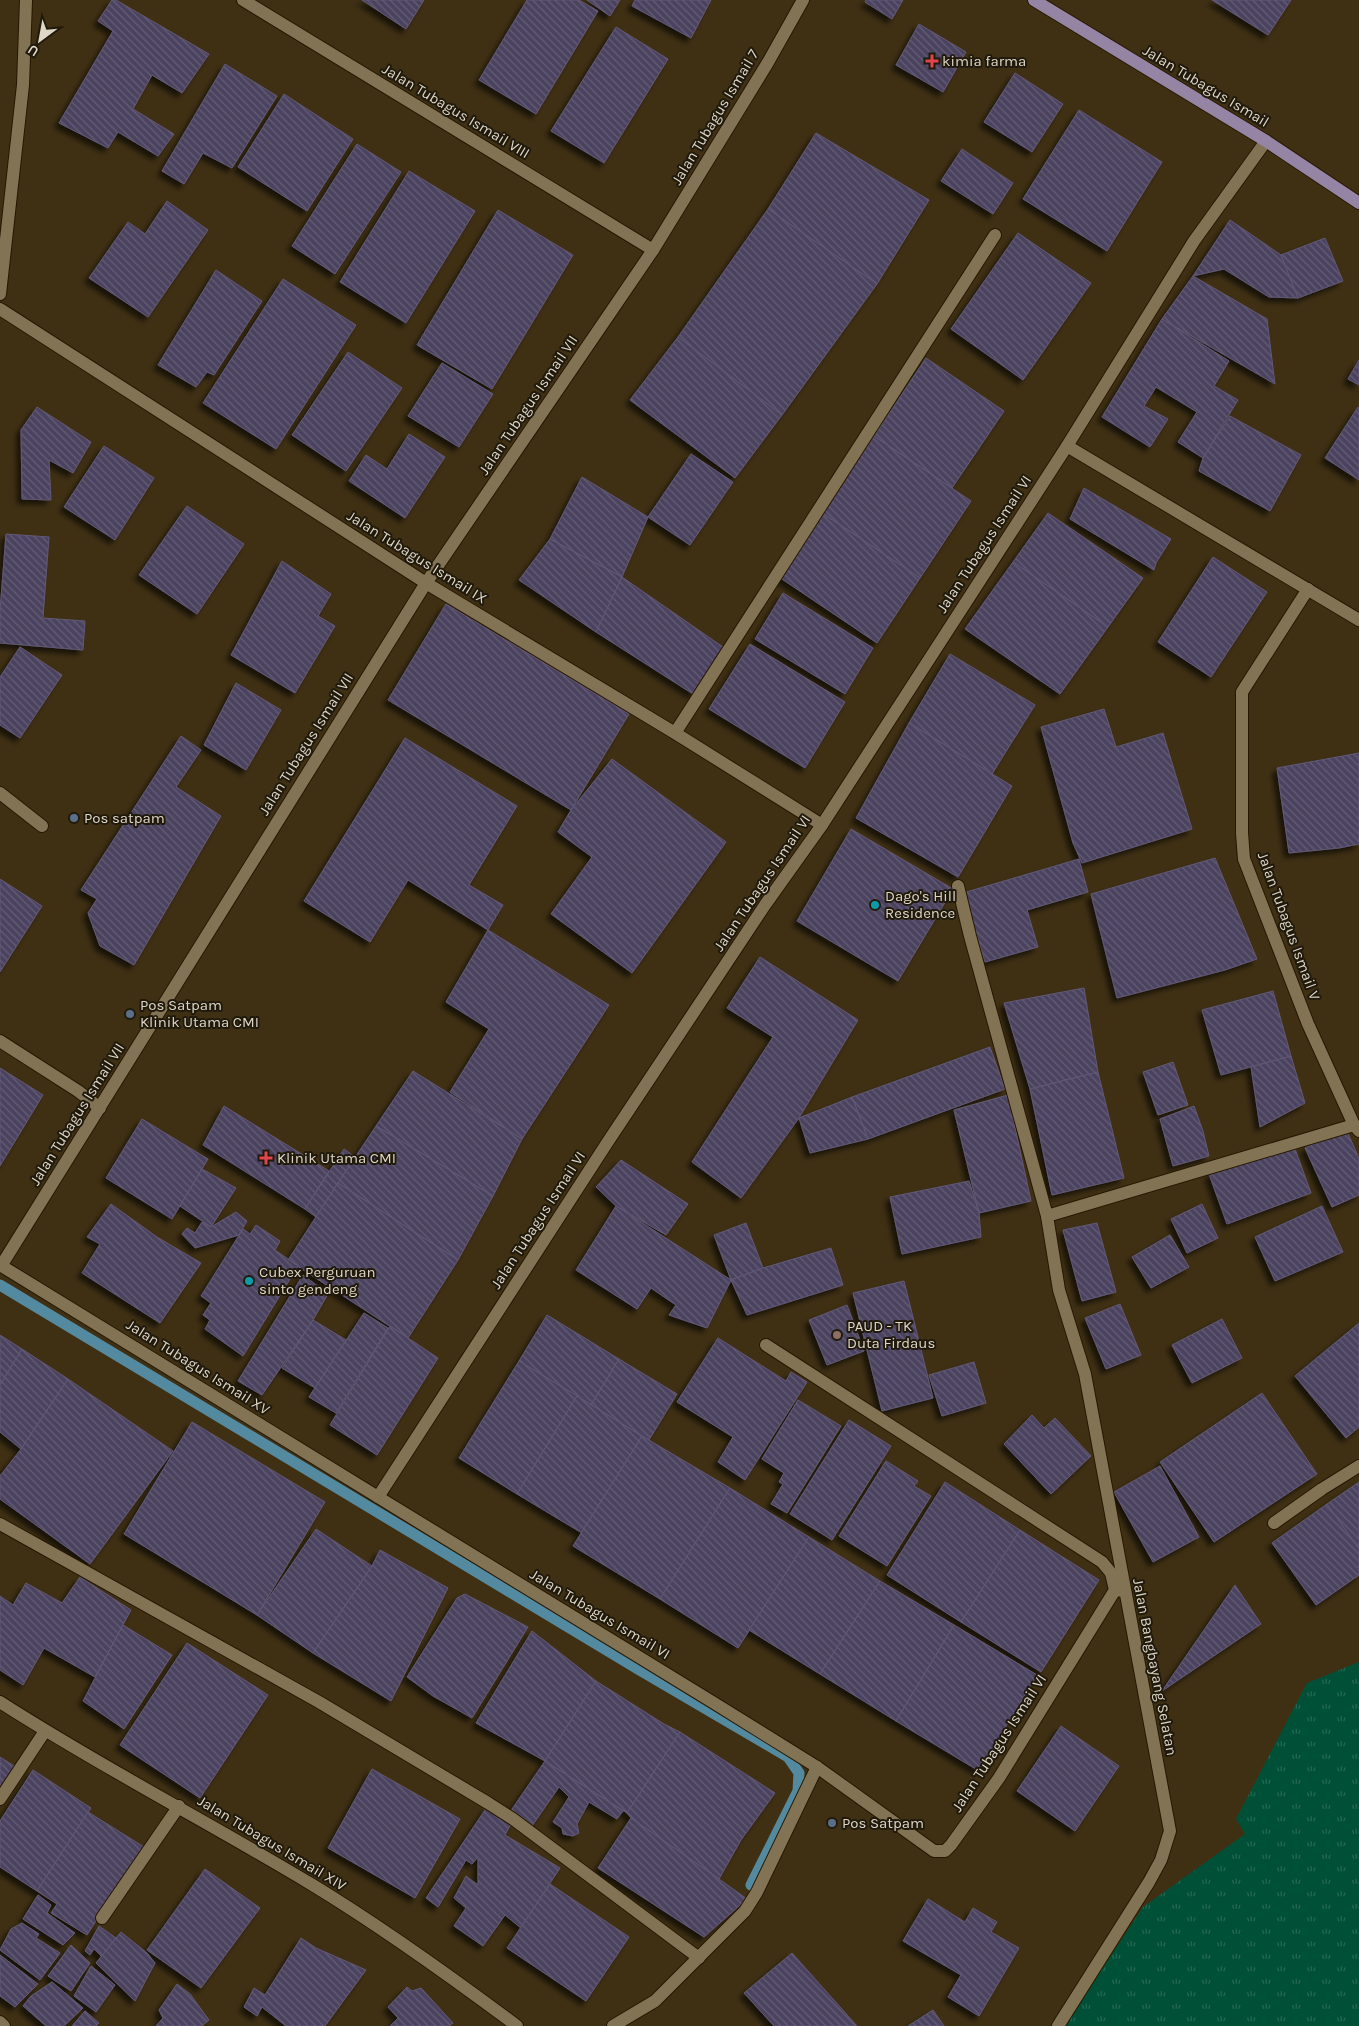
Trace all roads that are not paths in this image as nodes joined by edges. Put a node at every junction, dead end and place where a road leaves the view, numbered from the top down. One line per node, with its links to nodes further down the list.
1 (26, 0): 9 (street)
2 (243, 0): 8 (street, Jalan Tubagus Ismail VIII)
3 (803, 0): 8 (street, Jalan Tubagus Ismail 7)
4 (1034, 0): 5 (main road, Jalan Tubagus Ismail)
5 (1266, 142): 6 (main road, Jalan Tubagus Ismail); 11 (street, Jalan Tubagus Ismail VI)
6 (1359, 203)
7 (995, 235): 15 (street)
8 (653, 250): 12 (street, Jalan Tubagus Ismail VII)
9 (0, 294)
10 (0, 309): 12 (street, Jalan Tubagus Ismail IX)
11 (1067, 446): 13 (street); 17 (street, Jalan Tubagus Ismail VI)
12 (426, 583): 15 (street, Jalan Tubagus Ismail IX); 21 (street, Jalan Tubagus Ismail VII)
13 (1308, 589): 14 (street); 22 (street, Jalan Tubagus Ismail V)
14 (1359, 620)
15 (675, 733): 17 (street, Jalan Tubagus Ismail IX)
16 (0, 794): 18 (street)
17 (822, 825): 27 (street, Jalan Tubagus Ismail VI)
18 (42, 826)
19 (958, 886): 23 (street, Jalan Bangbayang Selatan)
20 (0, 1041): 21 (street)
21 (100, 1108): 24 (street, Jalan Tubagus Ismail VII)
22 (1356, 1128): 23 (street)
23 (1047, 1216): 30 (street, Jalan Bangbayang Selatan)
24 (1, 1265): 27 (street, Jalan Tubagus Ismail XV)
25 (766, 1345): 30 (street)
26 (1359, 1466): 28 (street)
27 (378, 1498): 33 (street, Jalan Tubagus Ismail VI)
28 (1274, 1523)
29 (0, 1524): 37 (street)
30 (1120, 1590): 33 (street, Jalan Tubagus Ismail VI); 42 (street, Jalan Bangbayang Selatan)
31 (0, 1702): 32 (street, Jalan Tubagus Ismail XIV)
32 (45, 1730): 34 (street); 35 (street, Jalan Tubagus Ismail XIV)
33 (817, 1767): 37 (street)
34 (0, 1799)
35 (179, 1806): 36 (street); 40 (street, Jalan Tubagus Ismail XIV)
36 (102, 1918)
37 (700, 1958): 41 (street)
38 (0, 2022): 39 (street)
39 (4, 2026)
40 (517, 2026)
41 (613, 2026)
42 (1058, 2026)

